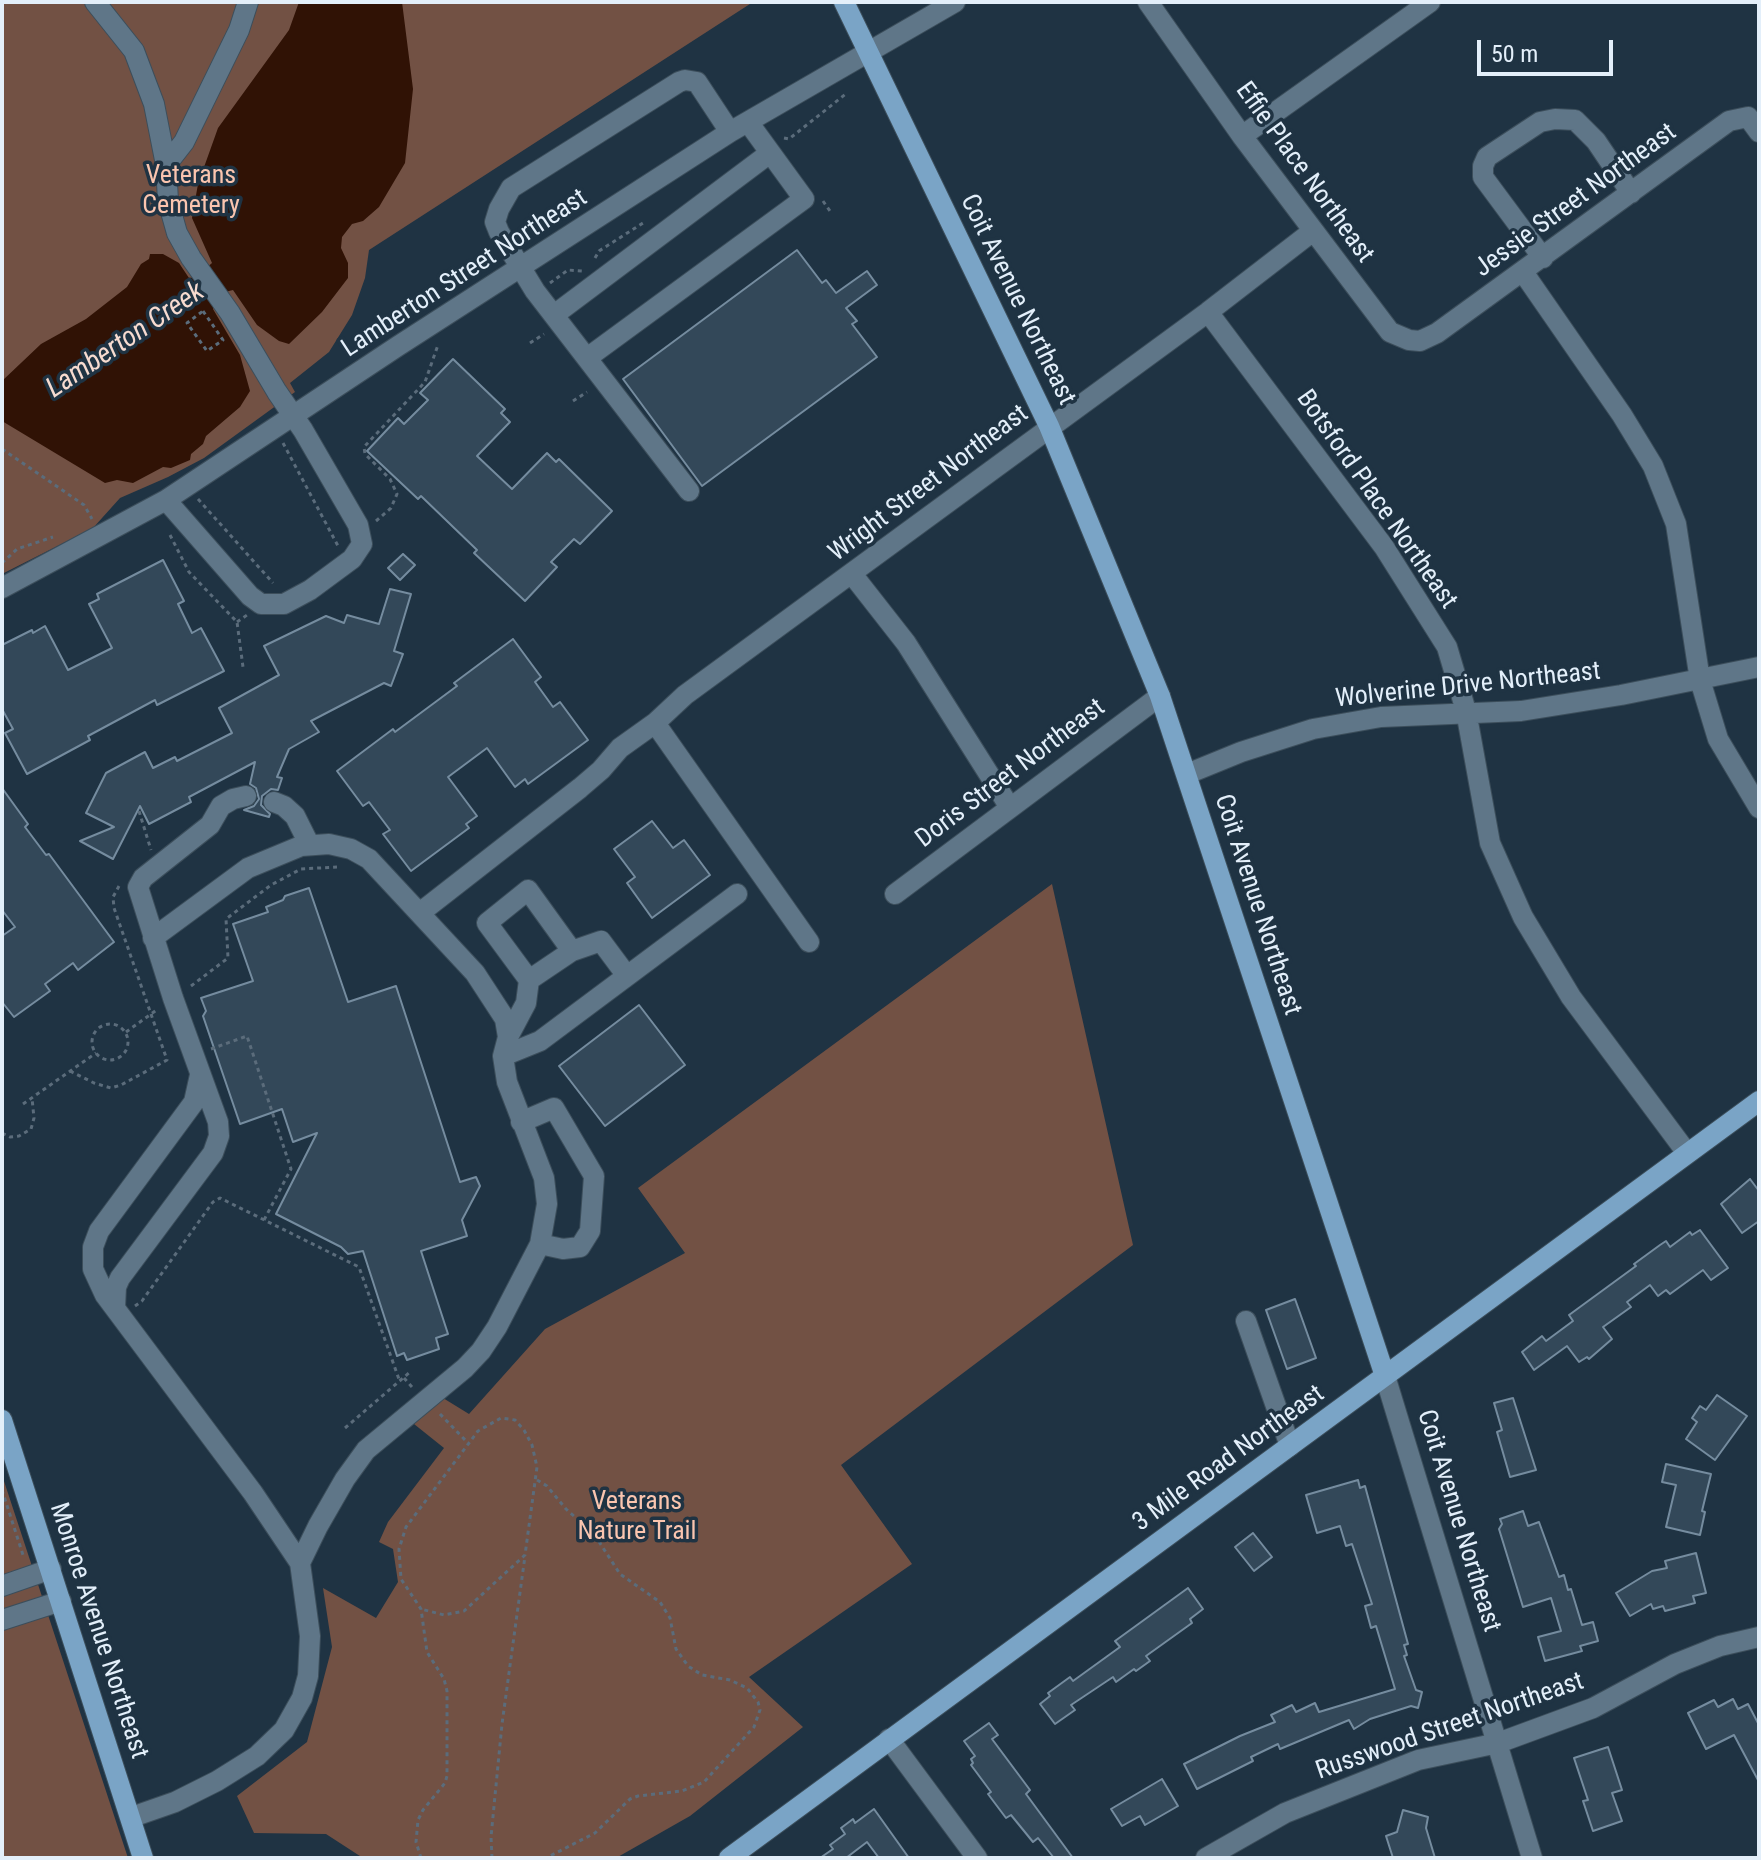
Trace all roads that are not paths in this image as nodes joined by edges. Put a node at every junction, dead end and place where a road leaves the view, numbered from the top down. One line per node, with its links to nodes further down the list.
1 (95, 2): 13 (street)
2 (248, 2): 13 (street)
3 (844, 2): 7 (main road, Coit Avenue Northeast)
4 (955, 2): 7 (street, Lamberton Street Northeast)
5 (1148, 2): 11 (street, Effie Place Northeast)
6 (1430, 2): 11 (street)
7 (869, 54): 8 (street, Lamberton Street Northeast); 24 (main road, Coit Avenue Northeast)
8 (748, 122): 10 (street, Lamberton Street Northeast); 12 (street)
9 (1753, 124): 14 (street, Jessie Street Northeast)
10 (730, 132): 17 (street, Lamberton Street Northeast); 17 (street)
11 (1242, 136): 15 (street, Effie Place Northeast)
12 (770, 153): 20 (street); 22 (street)
13 (166, 165): 23 (street)
14 (1631, 193): 16 (street, Jessie Street Northeast); 16 (street)
15 (1313, 231): 19 (street, Wright Street Northeast); 21 (street, Effie Place Northeast)
16 (1543, 258): 18 (street, Jessie Street Northeast)
17 (521, 269): 20 (street); 23 (street, Lamberton Street Northeast)
18 (1523, 272): 21 (street, Jessie Street Northeast); 30 (street)
19 (1208, 312): 24 (street, Wright Street Northeast); 32 (street, Botsford Place Northeast)
20 (554, 315): 22 (street)
21 (1437, 333)
22 (587, 358): 25 (street)
23 (293, 417): 26 (street, Lamberton Street Northeast); 26 (street)
24 (1049, 426): 27 (street, Wright Street Northeast); 31 (main road, Coit Avenue Northeast)
25 (689, 491)
26 (166, 500): 28 (street, Lamberton Street Northeast)
27 (852, 574): 33 (street, Wright Street Northeast); 37 (street)
28 (2, 588)
29 (1759, 667): 30 (street, Wolverine Drive Northeast)
30 (1700, 680): 32 (street, Wolverine Drive Northeast); 38 (street)
31 (1160, 696): 34 (main road, Coit Avenue Northeast); 37 (street, Doris Street Northeast)
32 (1466, 711): 34 (street, Wolverine Drive Northeast); 52 (street, Botsford Place Northeast)
33 (655, 723): 42 (street, Wright Street Northeast); 44 (street)
34 (1187, 774): 56 (main road, Coit Avenue Northeast)
35 (246, 796): 43 (street)
36 (274, 802): 39 (street)
37 (1009, 806): 41 (street, Doris Street Northeast)
38 (1759, 808)
39 (309, 844): 42 (street); 43 (street)
40 (737, 894): 46 (street)
41 (895, 894)
42 (421, 912): 48 (street)
43 (153, 938): 49 (street)
44 (809, 942)
45 (572, 951): 46 (street); 47 (street); 47 (street)
46 (627, 976): 48 (street)
47 (529, 980): 48 (street)
48 (506, 1046): 51 (street)
49 (200, 1075): 54 (street); 54 (street)
50 (1759, 1101): 52 (main road, 3 Mile Road Northeast)
51 (521, 1122): 53 (street); 53 (street)
52 (1687, 1153): 56 (main road, 3 Mile Road Northeast)
53 (540, 1244): 59 (street)
54 (118, 1313): 59 (street)
55 (1246, 1321): 58 (street)
56 (1385, 1376): 58 (main road, 3 Mile Road Northeast); 66 (street, Coit Avenue Northeast)
57 (2, 1420): 60 (main road, Monroe Avenue Northeast)
58 (1290, 1446): 65 (main road, 3 Mile Road Northeast)
59 (300, 1563): 67 (street)
60 (51, 1569): 61 (street); 62 (main road, Monroe Avenue Northeast)
61 (2, 1586)
62 (61, 1601): 63 (street); 67 (main road, Monroe Avenue Northeast)
63 (2, 1620)
64 (1759, 1637): 66 (street, Russwood Street Northeast)
65 (889, 1739): 69 (main road, 3 Mile Road Northeast); 70 (street)
66 (1498, 1743): 71 (street, Russwood Street Northeast); 72 (street, Coit Avenue Northeast)
67 (132, 1817): 68 (main road, Monroe Avenue Northeast)
68 (143, 1858)
69 (729, 1858)
70 (977, 1858)
71 (1206, 1858)
72 (1532, 1858)

